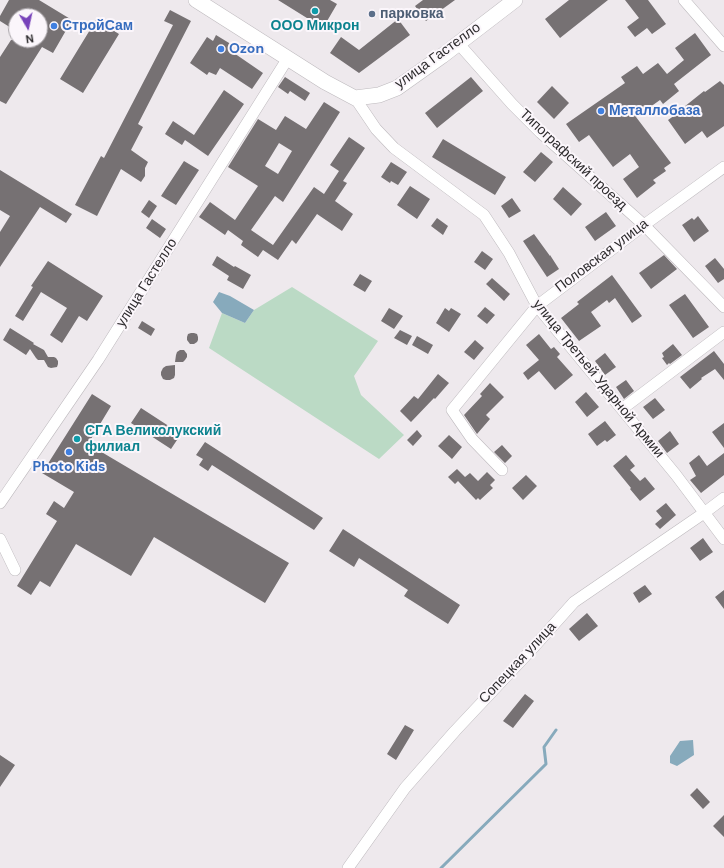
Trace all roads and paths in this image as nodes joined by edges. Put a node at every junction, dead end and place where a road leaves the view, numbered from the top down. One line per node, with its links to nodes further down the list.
1 (196, 0): 6 (main road, улица Третьей Ударной Армии)
2 (515, 0): 4 (main road, улица Гастелло)
3 (684, 0): 5 (street)
4 (458, 43): 7 (main road, улица Гастелло); 9 (street, Типографский проезд)
5 (724, 46)
6 (288, 58): 7 (main road, улица Третьей Ударной Армии); 16 (street, улица Гастелло)
7 (355, 98): 10 (street, улица Третьей Ударной Армии)
8 (724, 167): 9 (street, Половская улица)
9 (644, 224): 10 (street, Половская улица); 11 (street, Типографский проезд)
10 (537, 306): 13 (street, улица Третьей Ударной Армии); 14 (street, Половская улица)
11 (724, 307)
12 (724, 332): 13 (street)
13 (622, 409): 17 (street, улица Третьей Ударной Армии)
14 (502, 470)
15 (724, 498): 17 (street, Сопецкая улица)
16 (0, 503)
17 (704, 513): 19 (street, улица Третьей Ударной Армии); 21 (street, Сопецкая улица)
18 (0, 539): 20 (street)
19 (724, 539)
20 (15, 570)
21 (348, 868)

